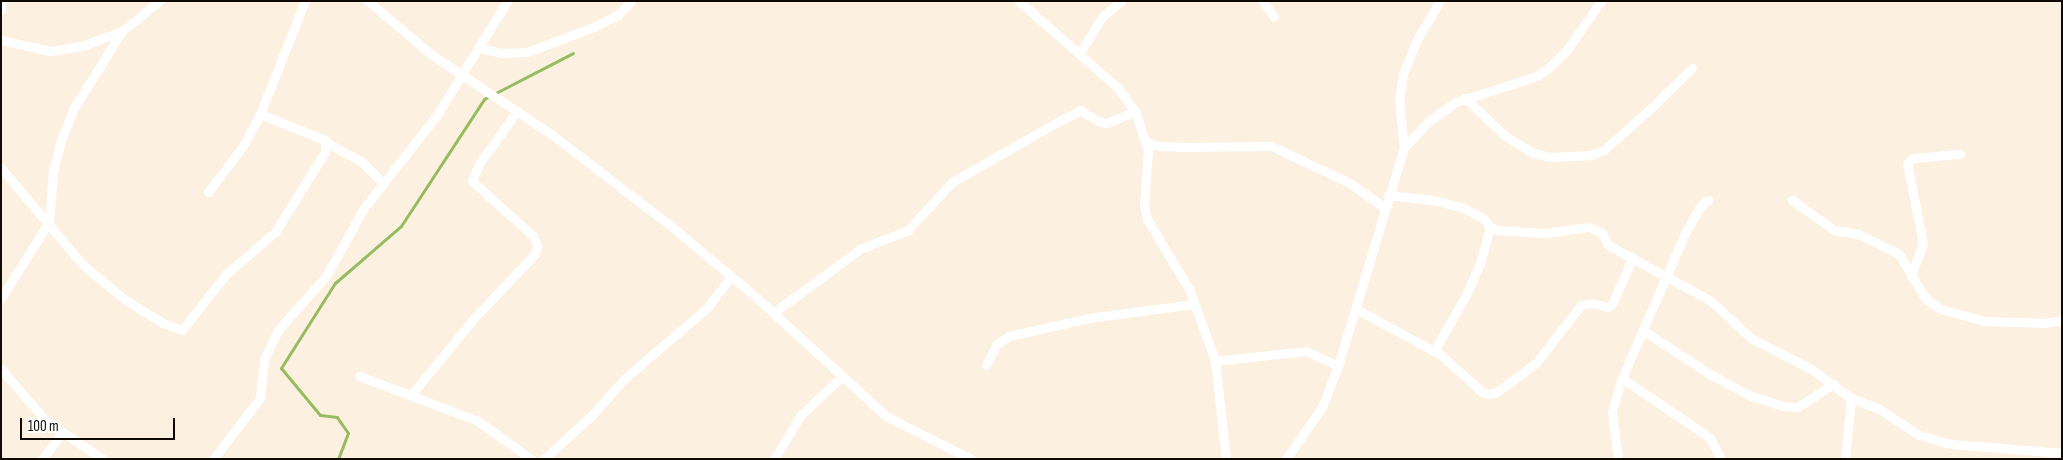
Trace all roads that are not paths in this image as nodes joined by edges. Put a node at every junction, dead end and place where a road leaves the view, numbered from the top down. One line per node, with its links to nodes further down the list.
1 (2, 1): 12 (street)
2 (159, 1): 14 (street)
3 (305, 1): 23 (street)
4 (368, 1): 19 (street)
5 (507, 1): 16 (street)
6 (631, 1): 16 (street)
7 (1019, 1): 17 (street)
8 (1121, 1): 17 (street)
9 (1263, 1): 13 (street)
10 (1440, 1): 26 (street)
11 (1601, 1): 20 (street)
12 (1, 10)
13 (1274, 17)
14 (122, 31): 15 (street); 35 (street)
15 (1, 40)
16 (480, 48): 19 (street)
17 (1080, 53): 22 (street)
18 (1692, 68): 20 (street)
19 (461, 75): 21 (street); 29 (street)
20 (1465, 98): 26 (street)
21 (517, 111): 40 (street); 56 (street)
22 (1135, 111): 24 (street); 44 (street)
23 (260, 114): 25 (street); 30 (street)
24 (1146, 141): 34 (street); 42 (street)
25 (327, 143): 29 (street); 35 (street)
26 (1404, 147): 31 (street)
27 (1960, 154): 39 (street)
28 (1, 168): 35 (street)
29 (383, 183): 62 (street)
30 (208, 192)
31 (1388, 196): 34 (street); 36 (street)
32 (1709, 200): 38 (street)
33 (1792, 200): 39 (street)
34 (1385, 208): 43 (street)
35 (49, 222): 41 (street)
36 (1490, 227): 37 (street); 47 (street)
37 (1633, 257): 38 (street); 47 (street)
38 (1667, 275): 46 (street); 55 (street)
39 (1911, 276): 45 (street)
40 (730, 277): 44 (street); 64 (street)
41 (1, 298)
42 (1194, 304): 48 (street); 49 (street)
43 (1356, 309): 47 (street); 50 (street)
44 (774, 313): 53 (street)
45 (2062, 320)
46 (1642, 330): 54 (street); 55 (street)
47 (1434, 351)
48 (1216, 361): 50 (street); 67 (street)
49 (986, 365)
50 (1338, 366): 68 (street)
51 (1, 369): 58 (street)
52 (360, 376): 56 (street)
53 (841, 377): 65 (street); 66 (street)
54 (1622, 378): 69 (street); 70 (street)
55 (1833, 384): 57 (street)
56 (411, 395): 63 (street)
57 (1851, 398): 59 (street); 71 (street)
58 (62, 433): 60 (street); 61 (street)
59 (2062, 453)
60 (42, 459)
61 (103, 459)
62 (213, 459)
63 (531, 459)
64 (544, 459)
65 (774, 459)
66 (971, 459)
67 (1226, 459)
68 (1286, 459)
69 (1618, 459)
70 (1721, 459)
71 (1845, 459)

